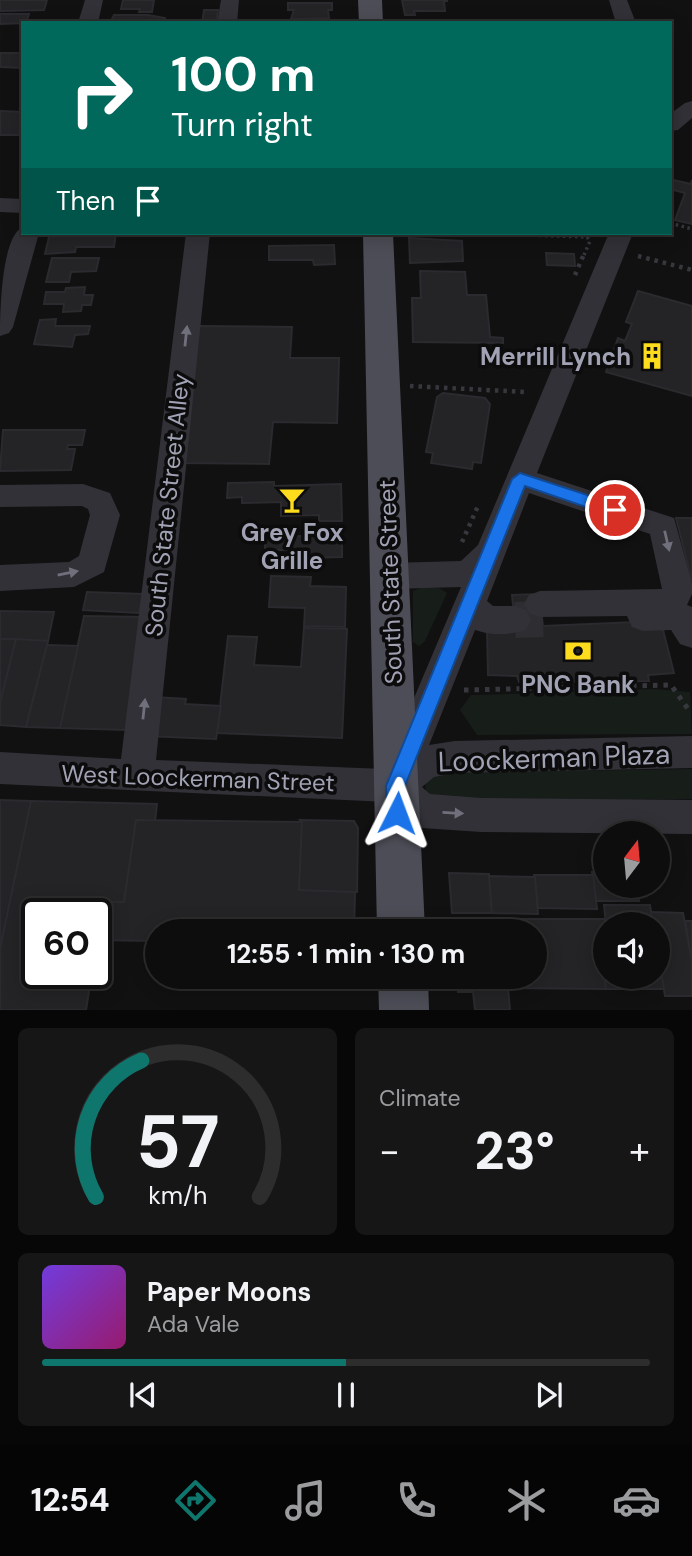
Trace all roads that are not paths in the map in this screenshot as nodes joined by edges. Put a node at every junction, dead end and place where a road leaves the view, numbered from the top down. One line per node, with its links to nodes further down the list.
1 (94, 0): 5 (street)
2 (230, 0): 6 (street)
3 (370, 0): 7 (main road)
4 (618, 0): 8 (street)
5 (89, 21)
6 (227, 21)
7 (371, 21)
8 (624, 21)
9 (692, 107): 10 (street)
10 (672, 123)
11 (0, 205): 12 (street)
12 (21, 206)
13 (198, 235): 29 (street, South State Street Alley, one-way to 13)
14 (377, 235): 22 (main road, South State Street)
15 (620, 235): 19 (street)
16 (26, 236): 17 (street); 18 (street)
17 (0, 239)
18 (0, 327)
19 (520, 479): 21 (street); 25 (street, one-way to 25)
20 (0, 496): 23 (street, one-way to 20)
21 (475, 549): 22 (street); 24 (street)
22 (390, 576): 30 (main road, South State Street)
23 (0, 578)
24 (468, 604): 25 (street); 30 (street)
25 (528, 611): 26 (street)
26 (692, 634)
27 (692, 752): 30 (street, Loockerman Plaza)
28 (0, 768): 29 (street, West Loockerman Street)
29 (137, 776): 30 (street, West Loockerman Street)
30 (396, 786): 31 (street, Loockerman Plaza, one-way to 31); 32 (main road, South State Street)
31 (692, 817)
32 (401, 919)
33 (403, 989): 34 (main road)
34 (404, 1010)

